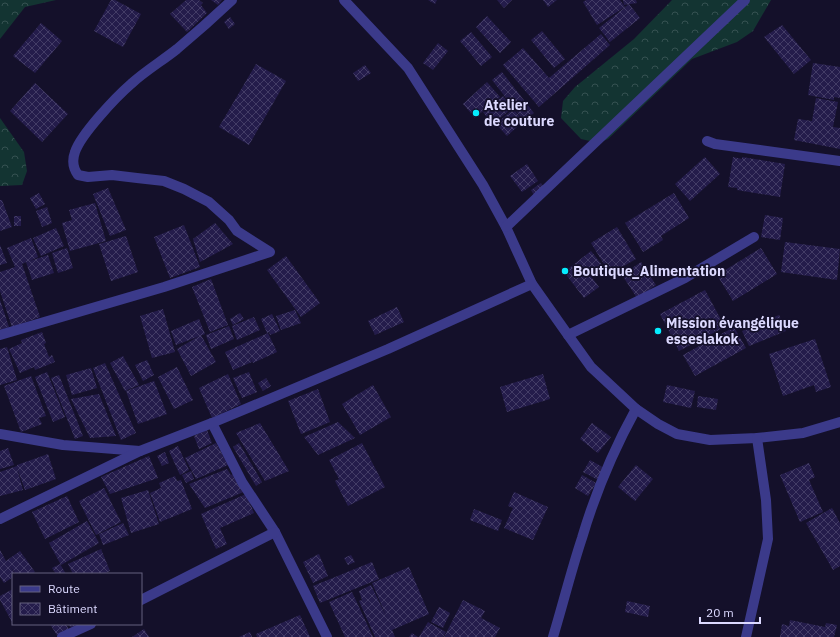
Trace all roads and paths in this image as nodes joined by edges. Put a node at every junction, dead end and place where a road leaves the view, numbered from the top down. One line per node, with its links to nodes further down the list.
1 (232, 0): 9 (street)
2 (745, 0): 6 (street)
3 (347, 1): 6 (street)
4 (707, 141): 5 (street)
5 (840, 161)
6 (506, 227): 8 (street)
7 (754, 237): 10 (street)
8 (532, 284): 10 (street); 13 (street)
9 (0, 334)
10 (568, 334): 11 (street)
11 (636, 409): 15 (street); 23 (street)
12 (840, 422): 15 (street)
13 (212, 423): 16 (street); 18 (street)
14 (0, 434): 16 (street)
15 (757, 438): 24 (street)
16 (140, 451): 17 (street)
17 (0, 519)
18 (275, 532): 19 (street); 22 (street)
19 (142, 599)
20 (89, 625): 21 (street)
21 (62, 637)
22 (327, 637)
23 (553, 637)
24 (746, 637)

